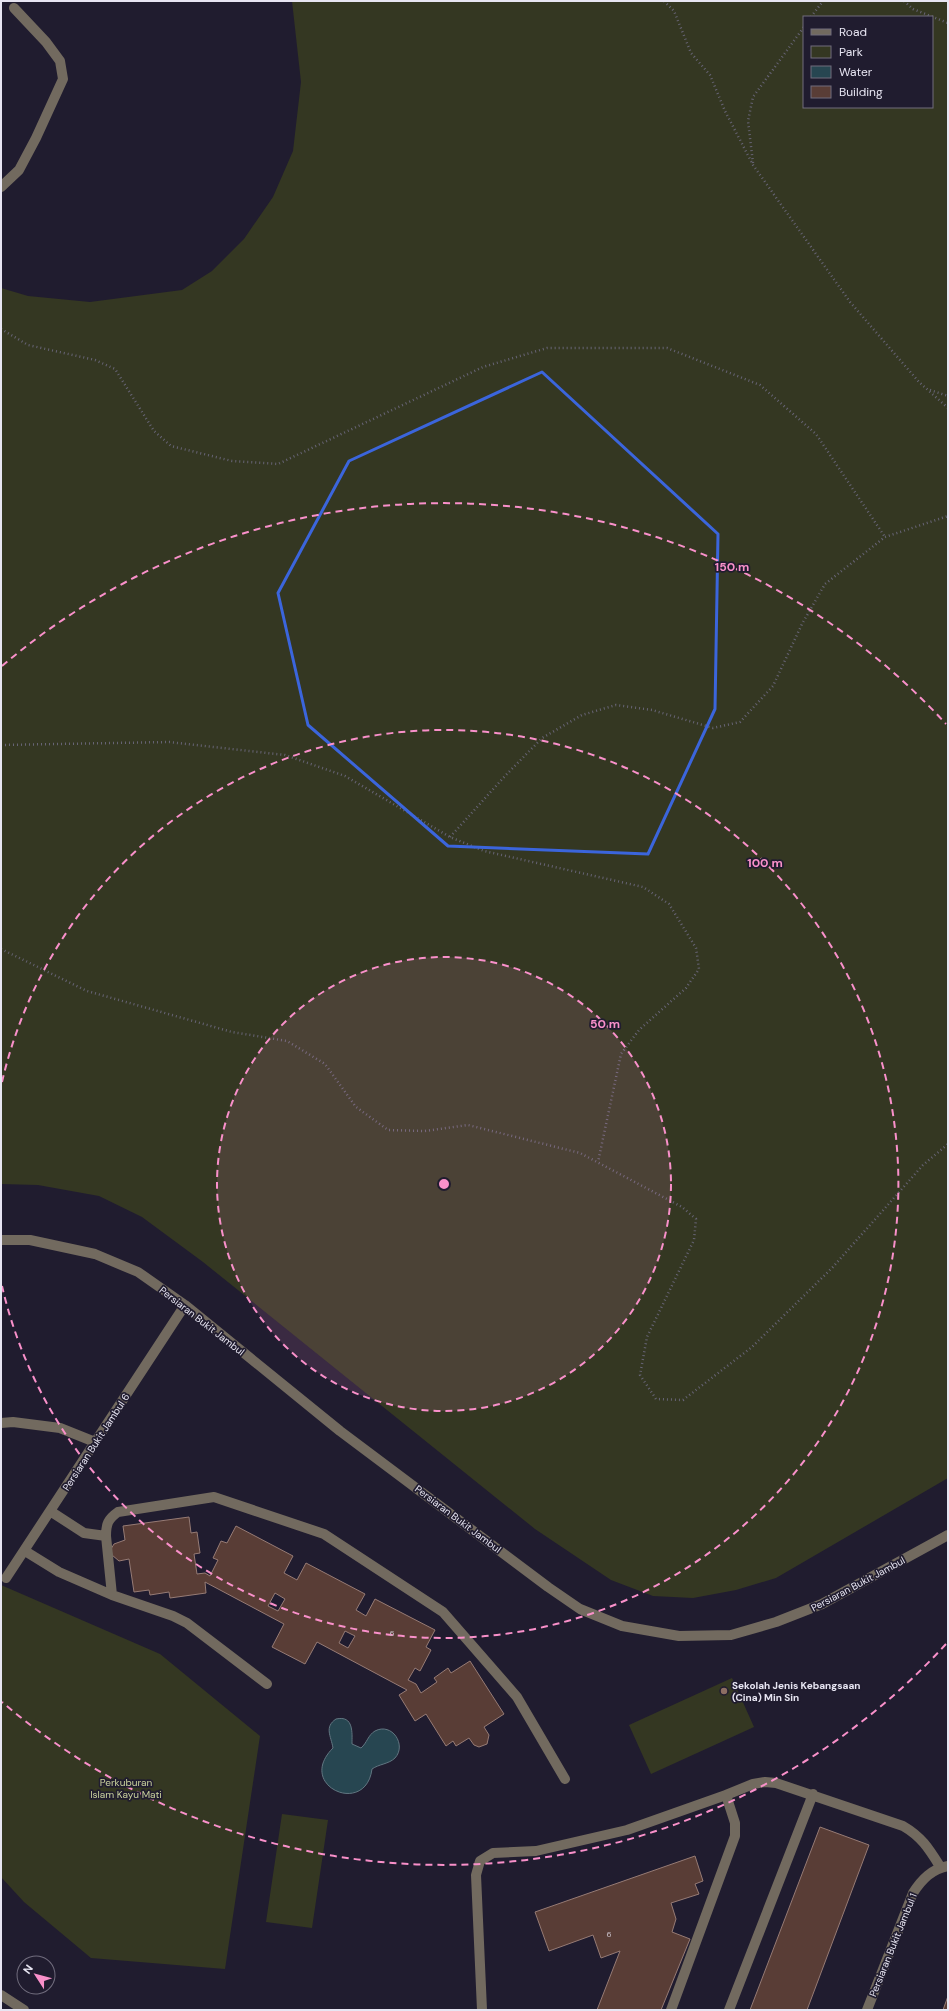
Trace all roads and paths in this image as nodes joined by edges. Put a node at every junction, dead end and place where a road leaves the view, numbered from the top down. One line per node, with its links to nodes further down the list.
1 (664, 1): 10 (path)
2 (823, 1): 5 (path)
3 (904, 1): 6 (path)
4 (14, 8): 11 (street)
5 (812, 16)
6 (929, 16)
7 (933, 17): 8 (path)
8 (948, 23)
9 (803, 28): 10 (path)
10 (753, 165): 13 (path)
11 (1, 187)
12 (1, 329): 17 (path)
13 (928, 389): 14 (path); 15 (path)
14 (948, 396)
15 (948, 408)
16 (948, 516): 17 (path)
17 (885, 537): 19 (path)
18 (1, 745): 19 (path)
19 (450, 838): 22 (path)
20 (1, 948): 22 (path)
21 (948, 1144): 22 (path)
22 (598, 1162)
23 (1, 1240): 24 (street, Persiaran Bukit Jambul)
24 (185, 1305): 26 (street, Persiaran Bukit Jambul 6); 28 (street, Persiaran Bukit Jambul)
25 (1, 1423): 26 (street)
26 (96, 1442): 27 (street, Persiaran Bukit Jambul 6)
27 (50, 1511): 29 (street); 30 (street, Persiaran Bukit Jambul 6)
28 (948, 1535)
29 (106, 1536): 32 (street); 34 (street)
30 (25, 1551): 31 (street, Persiaran Bukit Jambul 6); 32 (street)
31 (6, 1578)
32 (112, 1596): 33 (street)
33 (267, 1684)
34 (565, 1779)
35 (810, 1793): 36 (street); 37 (street); 42 (street)
36 (726, 1795): 40 (street); 41 (street)
37 (944, 1867): 43 (street, Persiaran Bukit Jambul 1)
38 (1, 1995): 39 (street)
39 (24, 2010)
40 (482, 2010)
41 (671, 2010)
42 (729, 2010)
43 (867, 2010)

